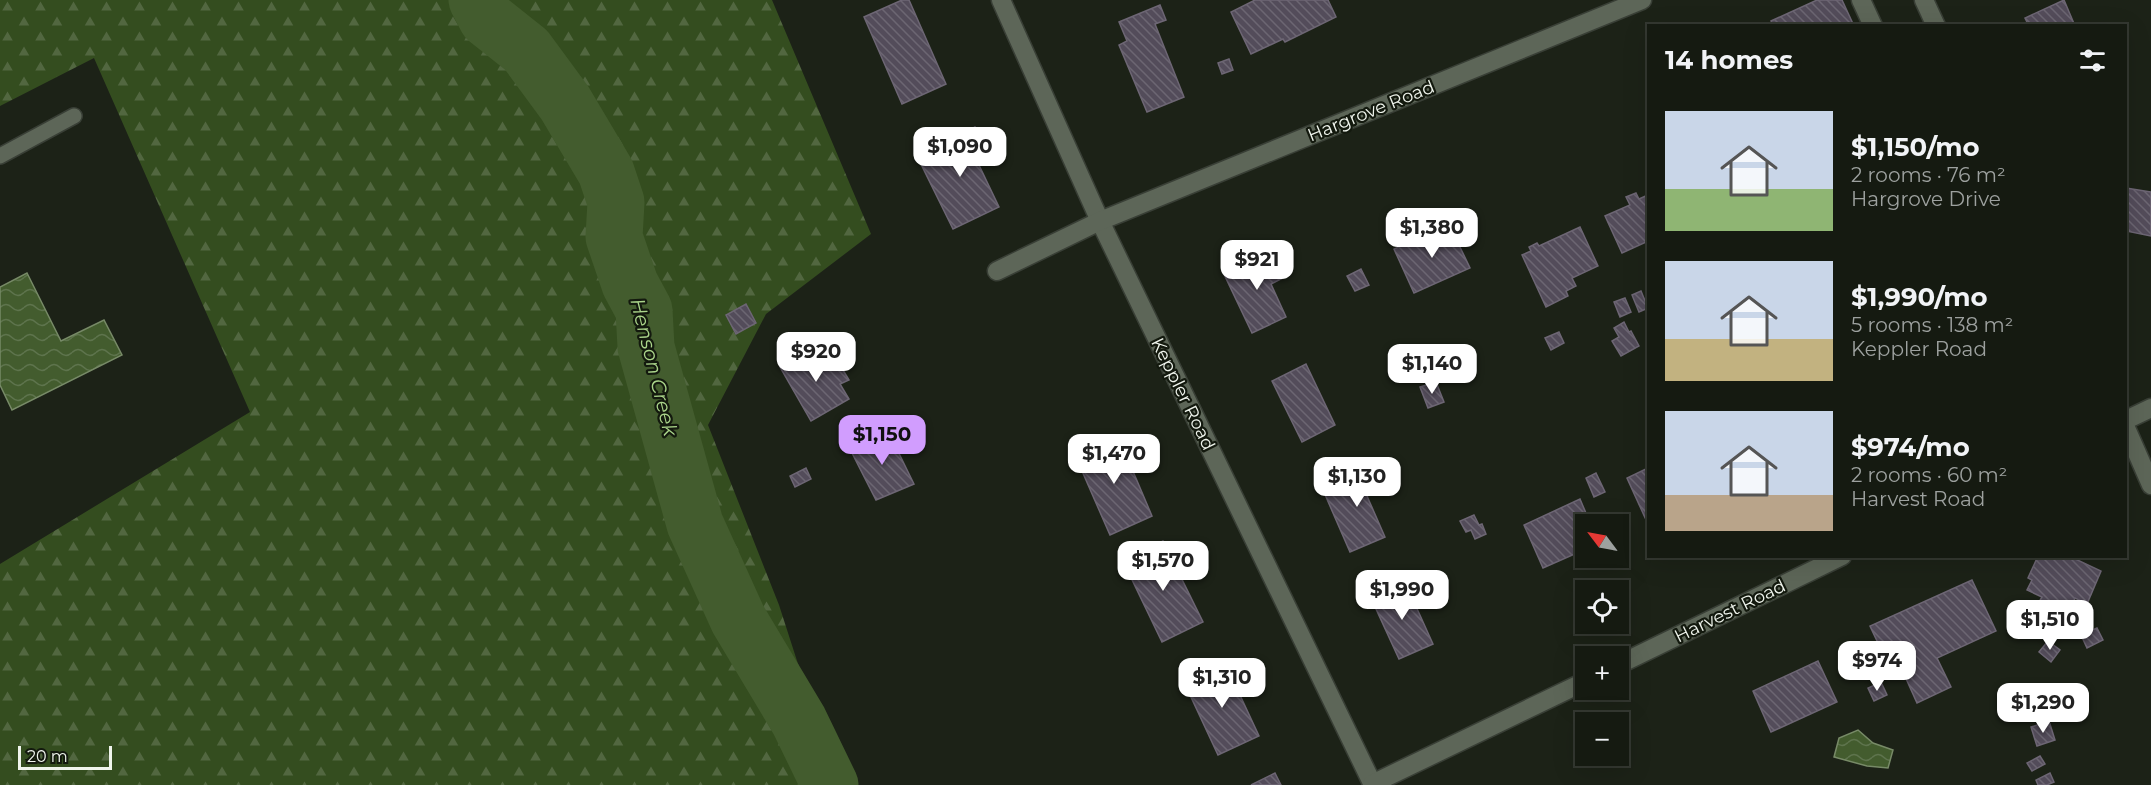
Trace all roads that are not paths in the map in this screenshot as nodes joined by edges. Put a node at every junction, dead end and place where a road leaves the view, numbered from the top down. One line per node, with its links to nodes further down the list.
1 (1001, 0): 9 (street, Keppler Road)
2 (1642, 0): 9 (street, Hargrove Road)
3 (1862, 0): 5 (street)
4 (1924, 0): 6 (street)
5 (1872, 24)
6 (1935, 24)
7 (74, 116): 8 (lane)
8 (0, 156)
9 (1100, 221): 10 (street, Hargrove Road); 18 (street, Keppler Road)
10 (997, 271)
11 (2151, 408): 12 (street)
12 (2127, 420)
13 (2127, 430): 14 (street)
14 (2151, 485)
15 (1838, 558): 16 (street, Harvest Road)
16 (1629, 660)
17 (1575, 686): 18 (street)
18 (1372, 785)

